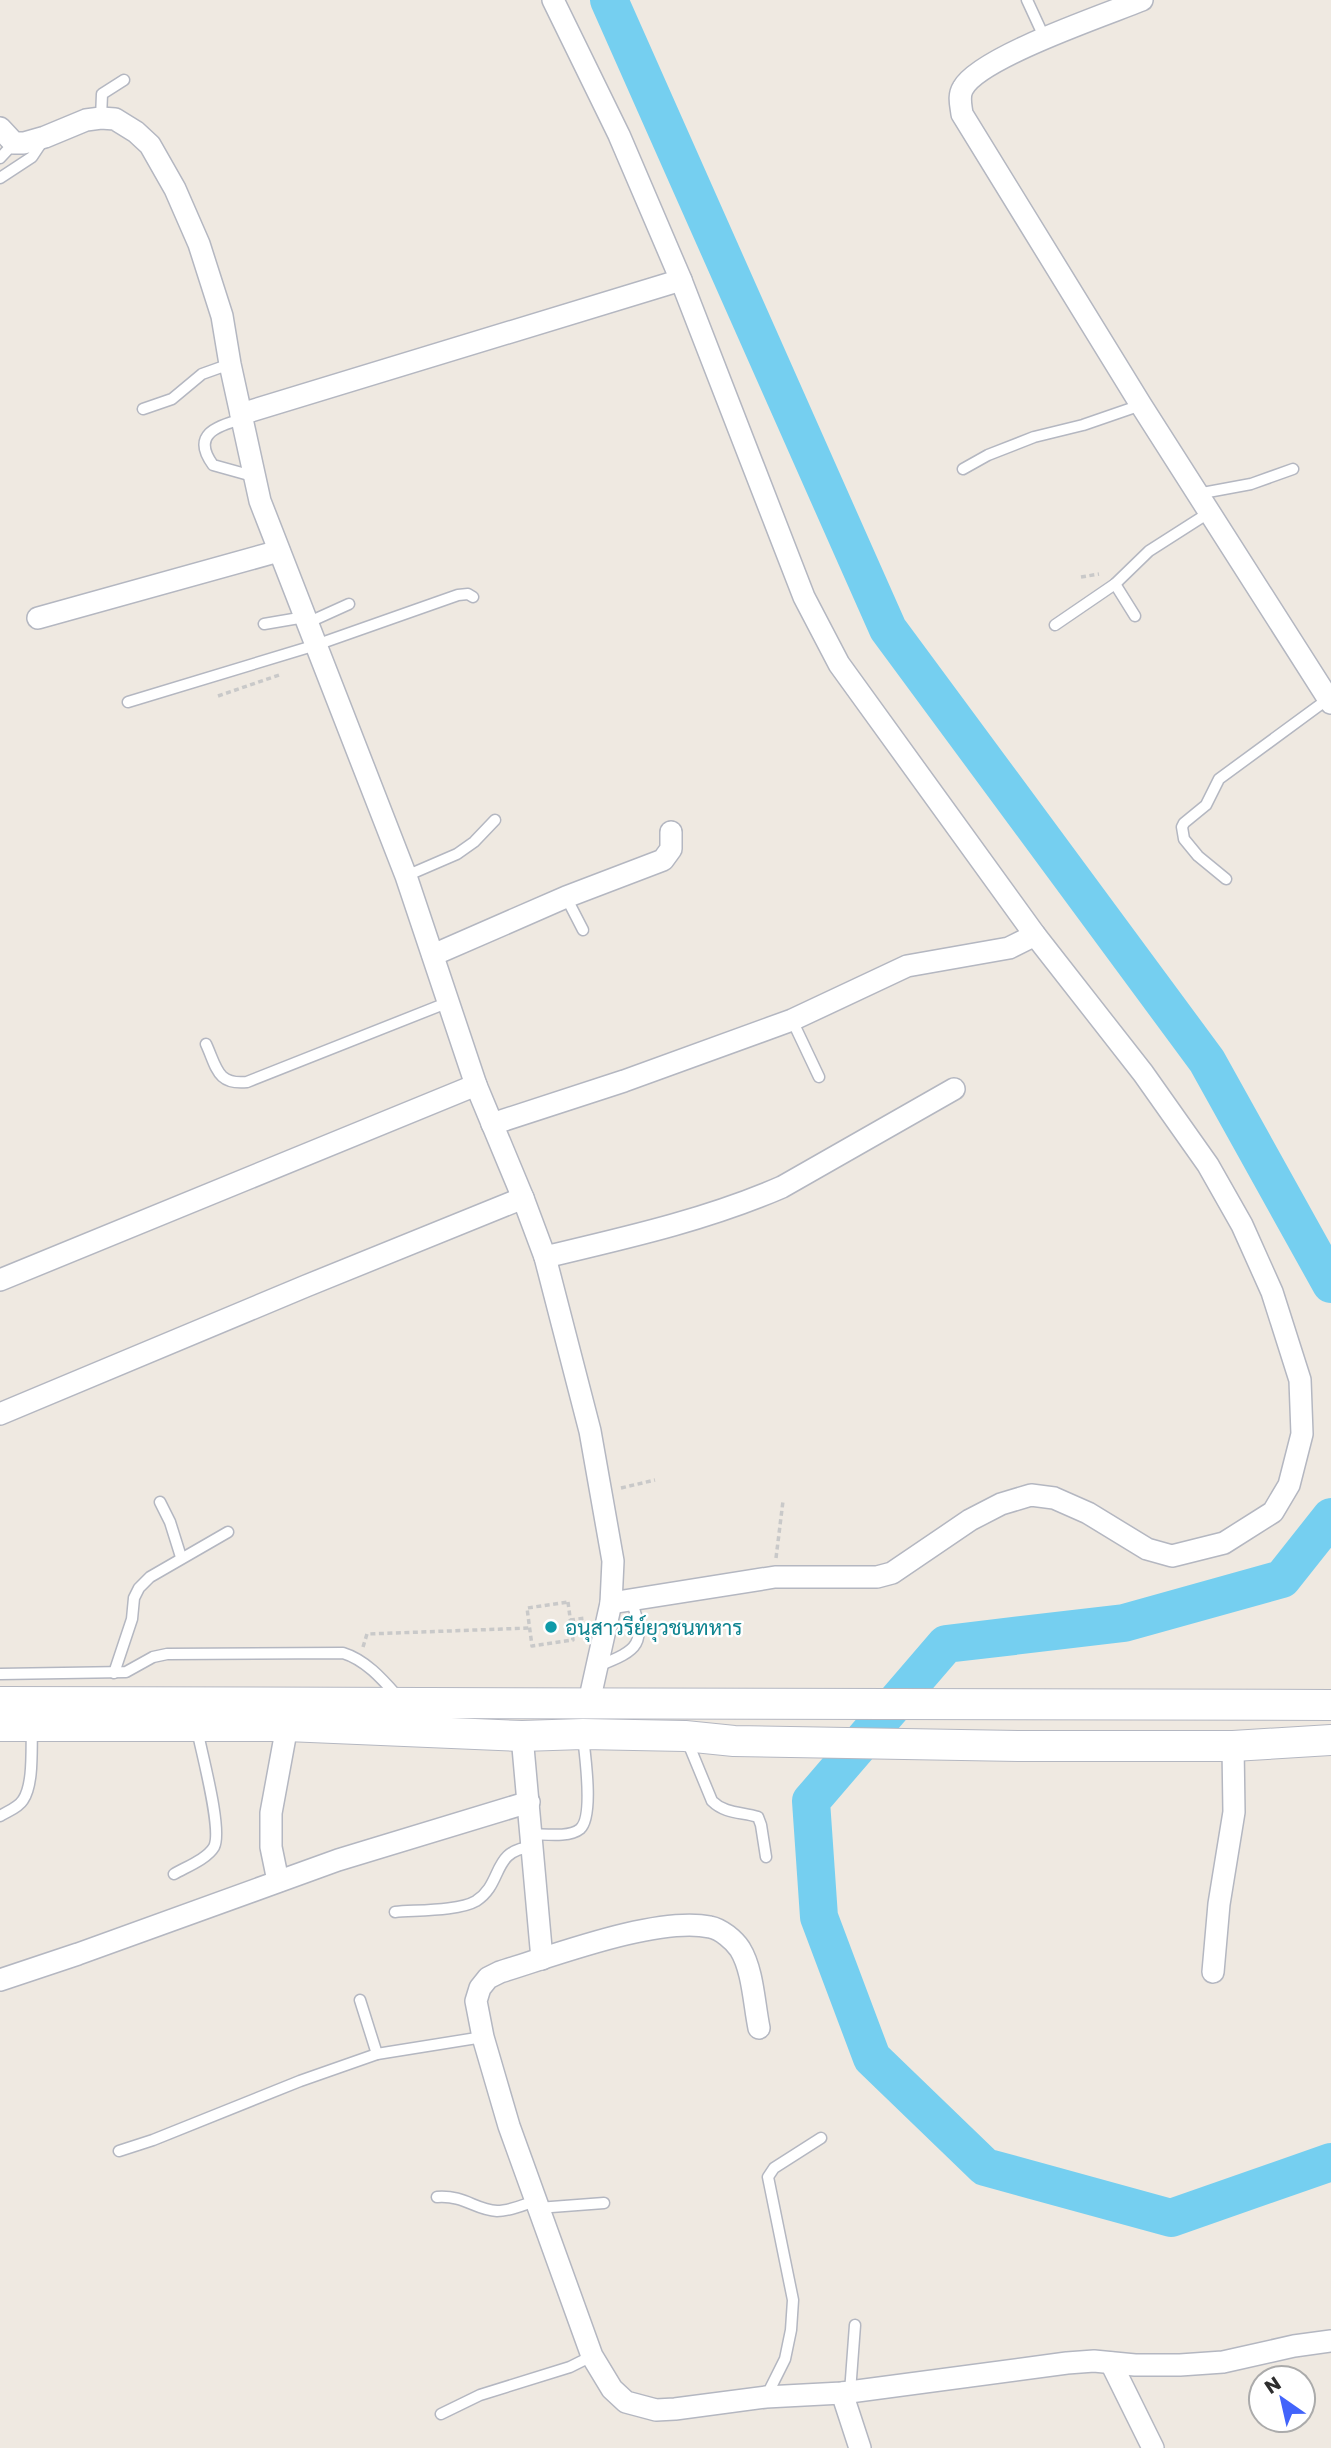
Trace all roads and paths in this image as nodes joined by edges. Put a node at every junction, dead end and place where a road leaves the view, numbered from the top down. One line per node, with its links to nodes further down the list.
1 (553, 0): 10 (street)
2 (1027, 0): 4 (lane)
3 (1142, 0): 4 (street)
4 (1045, 38): 12 (street)
5 (124, 80): 6 (lane)
6 (101, 118): 7 (street); 11 (street)
7 (45, 137): 8 (street); 9 (lane)
8 (5, 143)
9 (0, 178)
10 (681, 280): 14 (street); 39 (street)
11 (230, 364): 13 (lane); 14 (street)
12 (1141, 405): 15 (lane); 18 (street)
13 (143, 409)
14 (241, 416): 17 (street); 17 (lane)
15 (963, 469)
16 (1293, 469): 18 (lane)
17 (256, 477): 20 (street)
18 (1197, 494): 19 (street)
19 (1210, 512): 21 (lane); 31 (street)
20 (279, 551): 25 (street); 26 (street)
21 (1115, 584): 24 (lane); 28 (lane)
22 (473, 597): 29 (lane)
23 (349, 604): 26 (lane)
24 (1135, 616)
25 (38, 618)
26 (306, 620): 27 (lane); 29 (street)
27 (264, 624)
28 (1055, 625)
29 (319, 653): 30 (path); 32 (lane); 35 (street)
30 (218, 696)
31 (1330, 701): 36 (lane)
32 (128, 702)
33 (495, 820): 35 (lane)
34 (671, 832): 37 (street)
35 (406, 876): 40 (street)
36 (1226, 879)
37 (566, 897): 38 (lane); 40 (street)
38 (583, 930)
39 (1035, 935): 42 (street); 58 (street)
40 (433, 955): 41 (street)
41 (449, 1002): 43 (lane); 45 (street)
42 (792, 1020): 44 (lane); 47 (street)
43 (206, 1044)
44 (819, 1077)
45 (476, 1085): 47 (street); 50 (street)
46 (954, 1089): 49 (street)
47 (492, 1124): 48 (street)
48 (523, 1198): 49 (street); 51 (street)
49 (545, 1257): 53 (street)
50 (0, 1280)
51 (0, 1414)
52 (655, 1480): 53 (path)
53 (602, 1493): 59 (street)
54 (783, 1501): 58 (path)
55 (160, 1502): 57 (lane)
56 (228, 1532): 57 (lane)
57 (181, 1557): 63 (lane)
58 (775, 1577): 59 (street)
59 (621, 1602): 62 (street); 62 (lane)
60 (530, 1628): 60 (path); 61 (path)
61 (367, 1634)
62 (597, 1665): 67 (street)
63 (114, 1673): 64 (lane); 66 (lane)
64 (0, 1674)
65 (0, 1702): 66 (main road)
66 (402, 1702): 67 (main road)
67 (589, 1702): 68 (main road)
68 (1331, 1705)
69 (0, 1726): 70 (main road)
70 (32, 1726): 71 (main road); 79 (lane)
71 (196, 1726): 72 (main road); 82 (lane)
72 (287, 1726): 74 (main road); 83 (street)
73 (583, 1734): 74 (main road); 75 (main road); 80 (lane)
74 (522, 1736): 78 (street)
75 (685, 1736): 77 (main road); 81 (lane)
76 (1328, 1745): 77 (main road)
77 (1233, 1746): 86 (street)
78 (529, 1802): 80 (street); 83 (street)
79 (0, 1816)
80 (531, 1841): 84 (lane); 85 (street)
81 (766, 1857)
82 (174, 1874)
83 (278, 1881): 87 (street)
84 (395, 1912)
85 (542, 1959): 89 (street); 90 (street)
86 (1213, 1972)
87 (0, 1980)
88 (360, 2000): 91 (lane)
89 (759, 2028)
90 (483, 2037): 91 (lane); 96 (street)
91 (377, 2054): 93 (lane)
92 (821, 2138): 102 (lane)
93 (119, 2151)
94 (437, 2197): 96 (lane)
95 (604, 2203): 96 (lane)
96 (536, 2204): 99 (street)
97 (855, 2325): 101 (lane)
98 (1331, 2341): 100 (street)
99 (592, 2356): 102 (street); 103 (lane)
100 (1111, 2364): 101 (street); 105 (street)
101 (846, 2393): 102 (street); 104 (street)
102 (766, 2397)
103 (441, 2414)
104 (860, 2448)
105 (1153, 2448)

